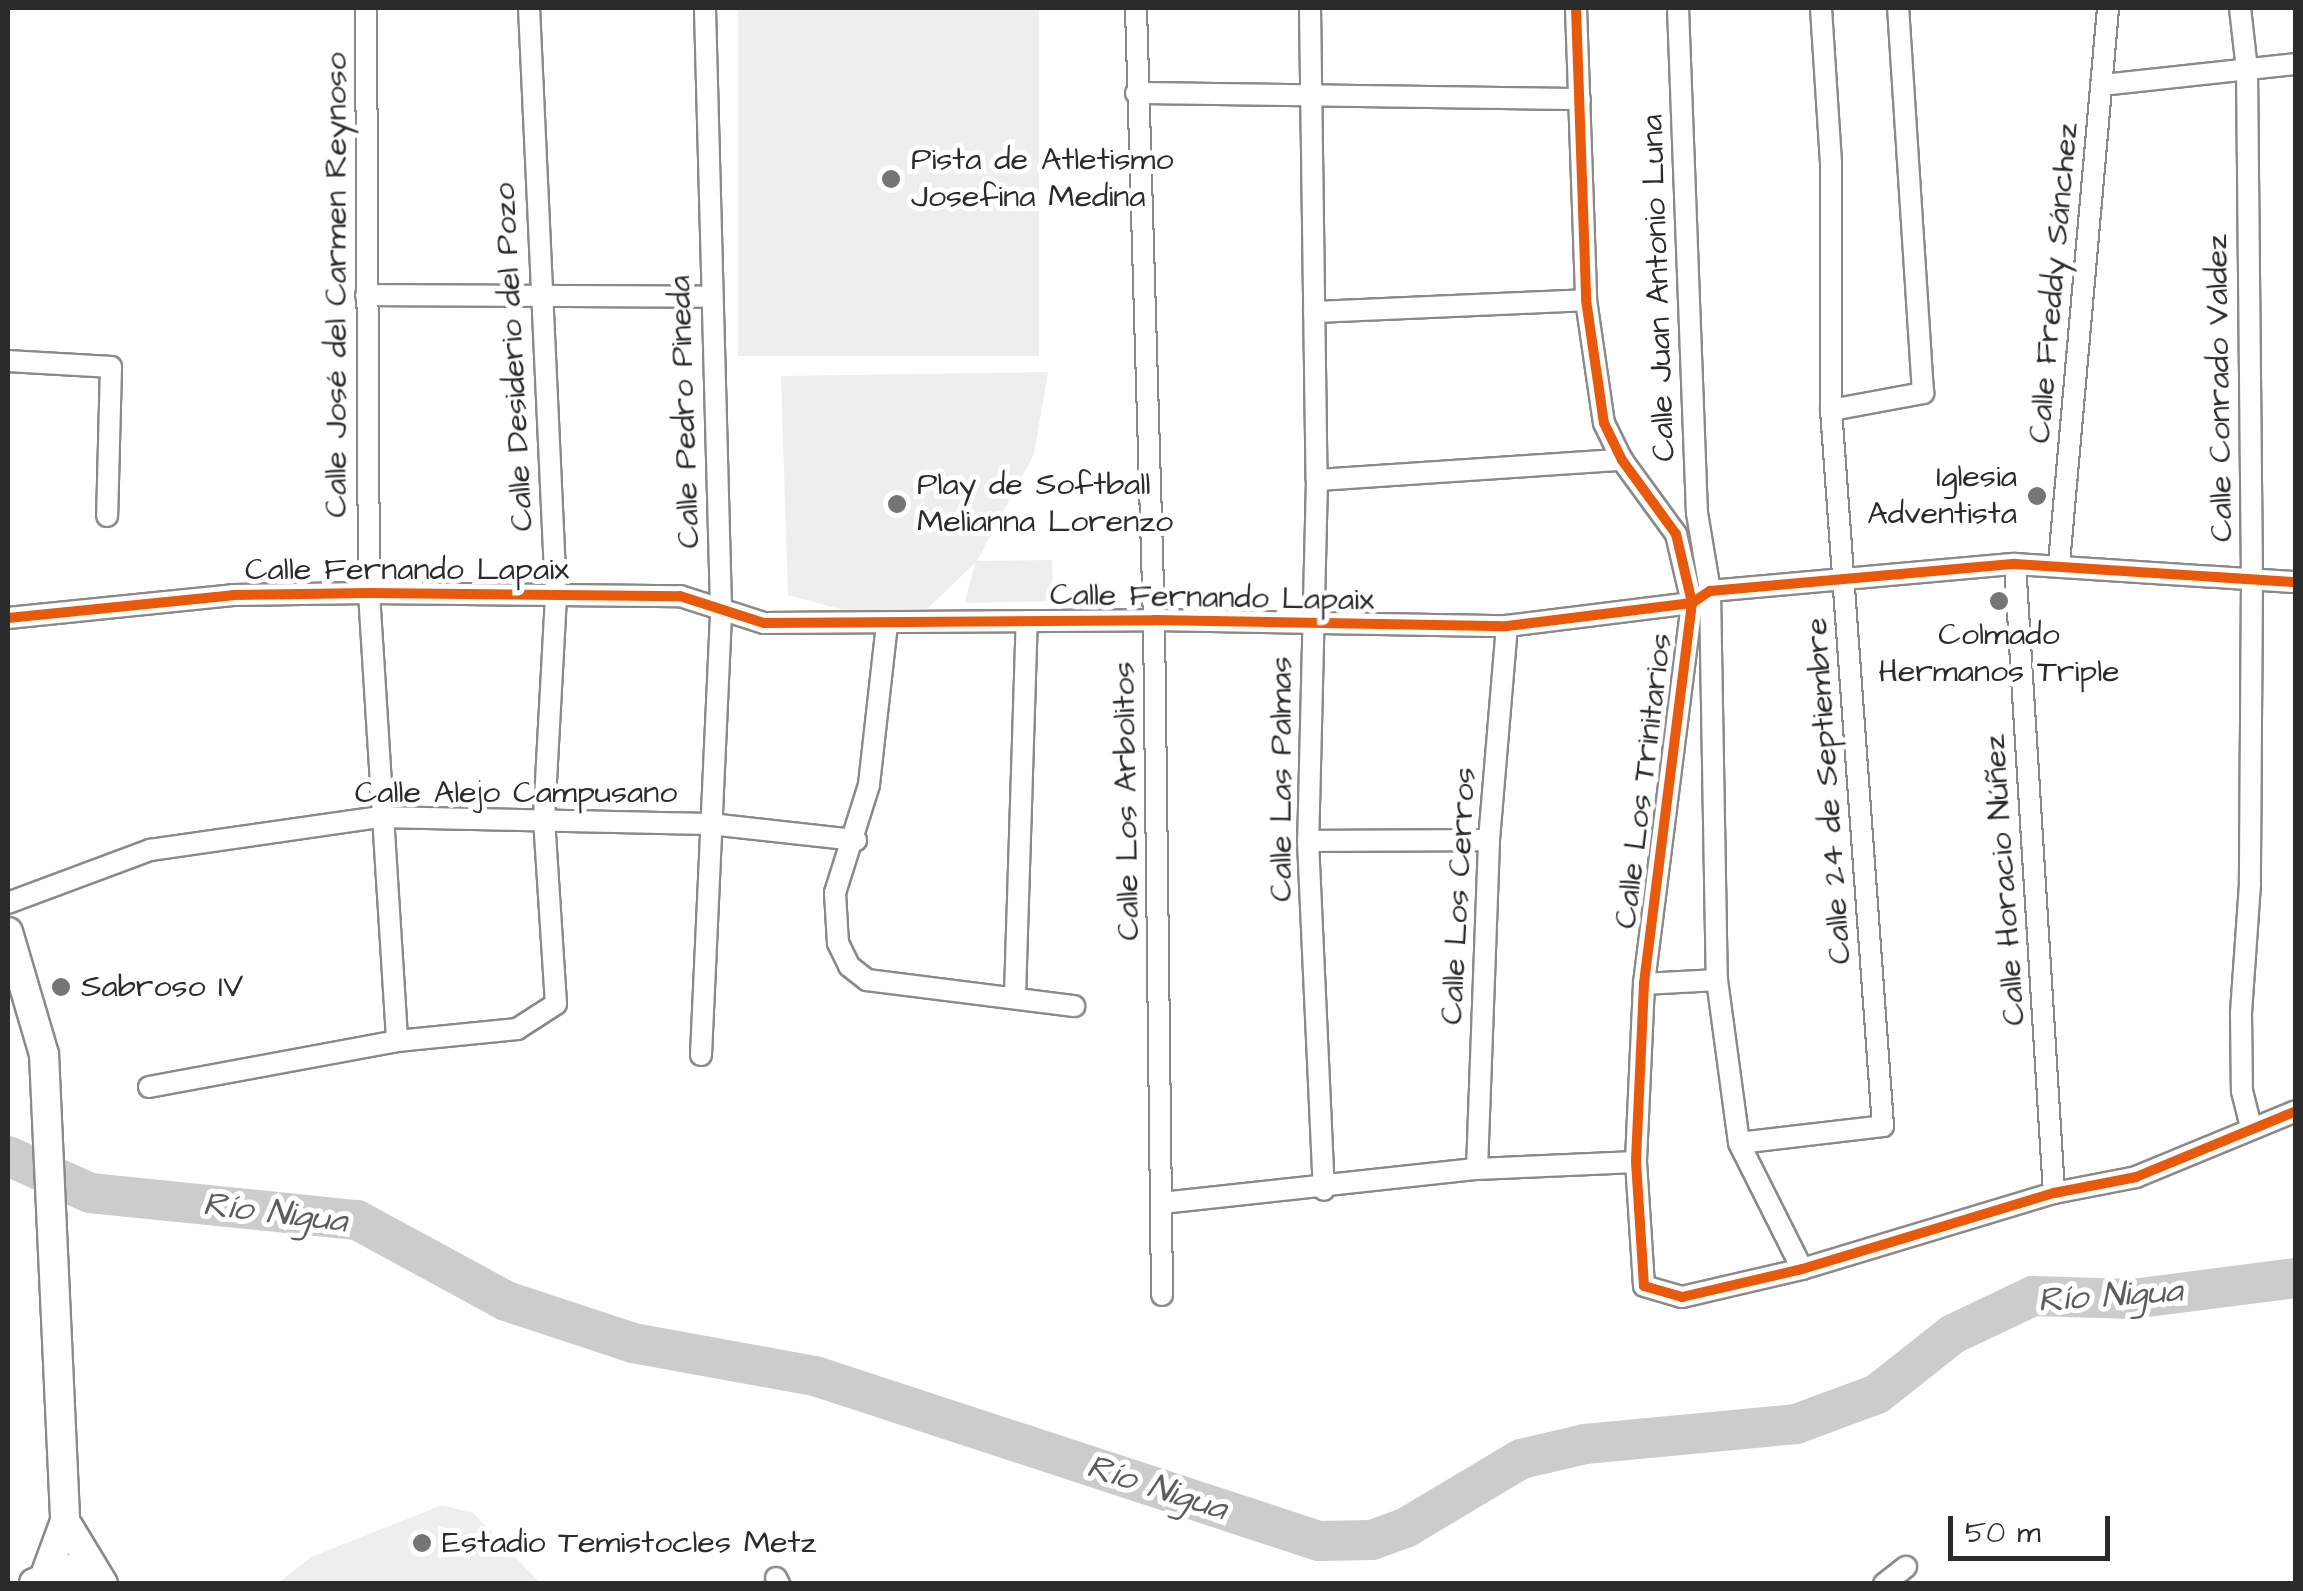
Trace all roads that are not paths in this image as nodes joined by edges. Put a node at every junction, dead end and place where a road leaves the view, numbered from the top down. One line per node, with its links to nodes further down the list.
1 (366, 8): 18 (street, Calle José del Carmen Reynoso)
2 (529, 8): 19 (street, Calle Desiderio del Pozo)
3 (705, 8): 20 (street, Calle Pedro Pineda)
4 (1136, 8): 15 (street, Calle Los Arbolitos)
5 (1310, 8): 16 (street, Calle Las Palmas)
6 (1576, 8): 17 (street, Calle Los Trinitarios)
7 (1678, 8): 33 (street, Calle Juan Antonio Luna)
8 (1821, 8): 24 (street, Calle 24 de Septiembre)
9 (1898, 8): 24 (street)
10 (2108, 8): 14 (street, Calle Freddy Sánchez)
11 (2240, 8): 13 (street, Calle Conrado Valdez)
12 (2296, 64): 13 (street)
13 (2247, 69): 14 (street); 31 (street, Calle Conrado Valdez)
14 (2102, 86): 28 (street, Calle Freddy Sánchez)
15 (1136, 93): 16 (street); 39 (street, Calle Los Arbolitos)
16 (1311, 97): 17 (street); 22 (street, Calle Las Palmas)
17 (1580, 99): 21 (street, Calle Los Trinitarios)
18 (366, 295): 19 (street); 34 (street, Calle José del Carmen Reynoso)
19 (542, 296): 20 (street); 35 (street, Calle Desiderio del Pozo)
20 (711, 297): 37 (street, Calle Pedro Pineda)
21 (1586, 300): 22 (street); 25 (street, Calle Los Trinitarios)
22 (1314, 312): 26 (street, Calle Las Palmas)
23 (8, 361): 27 (street)
24 (1831, 410): 30 (street, Calle 24 de Septiembre)
25 (1622, 460): 26 (street); 36 (street, Calle Los Trinitarios)
26 (1317, 480): 42 (street, Calle Las Palmas)
27 (107, 516)
28 (2059, 563): 29 (street); 31 (street)
29 (2015, 564): 30 (street); 66 (street, Calle Horacio Núñez)
30 (1843, 576): 33 (street); 62 (street, Calle 24 de Septiembre)
31 (2252, 578): 32 (street); 61 (street, Calle Conrado Valdez)
32 (2296, 582)
33 (1710, 590): 36 (street); 53 (street, Calle Juan Antonio Luna)
34 (370, 592): 35 (street, Calle Fernando Lapaix); 38 (street, Calle Fernando Lapaix); 44 (street, Calle José del Carmen Reynoso)
35 (556, 596): 37 (street, Calle Fernando Lapaix); 45 (street, Calle Desiderio del Pozo)
36 (1692, 604): 43 (street, Calle Fernando Lapaix); 54 (street, Calle Los Trinitarios)
37 (721, 608): 41 (street, Calle Fernando Lapaix); 46 (street, Calle Pedro Pineda)
38 (8, 618)
39 (1154, 620): 40 (street, Calle Fernando Lapaix); 42 (street, Calle Fernando Lapaix); 67 (street, Calle Los Arbolitos)
40 (1027, 621): 41 (street, Calle Fernando Lapaix); 55 (street)
41 (888, 624): 47 (street)
42 (1312, 625): 43 (street, Calle Fernando Lapaix); 49 (street, Calle Las Palmas)
43 (1507, 626): 48 (street, Calle Los Cerros)
44 (378, 817): 45 (street, Calle Alejo Campusano); 50 (street, Calle Alejo Campusano); 57 (street, Calle José del Carmen Reynoso)
45 (544, 818): 46 (street, Calle Alejo Campusano); 57 (street, Calle Desiderio del Pozo)
46 (710, 824): 47 (street, Calle Alejo Campusano); 58 (street, Calle Pedro Pineda)
47 (856, 840): 55 (street)
48 (1489, 840): 49 (street); 64 (street, Calle Los Cerros)
49 (1308, 841): 65 (street, Calle Las Palmas)
50 (8, 903)
51 (8, 932): 52 (main road)
52 (15, 976): 70 (main road)
53 (1718, 980): 54 (street); 62 (street, Calle Juan Antonio Luna)
54 (1644, 984): 63 (street, Calle Los Trinitarios)
55 (1015, 996): 56 (street)
56 (1074, 1006)
57 (397, 1041): 59 (street, Calle Desiderio del Pozo)
58 (701, 1055)
59 (149, 1087)
60 (2296, 1111): 61 (street)
61 (2251, 1128): 66 (street)
62 (1739, 1143): 68 (street, Calle Juan Antonio Luna)
63 (1636, 1162): 64 (street); 68 (street, Calle Los Trinitarios)
64 (1477, 1169): 65 (street)
65 (1324, 1190): 67 (street)
66 (2054, 1193): 68 (street)
67 (1162, 1203): 69 (street, Calle Los Arbolitos)
68 (1802, 1268)
69 (1162, 1294)
70 (65, 1510): 72 (main road); 73 (main road)
71 (1906, 1567): 74 (street)
72 (40, 1578): 73 (main road)
73 (103, 1583)
74 (1884, 1584)

